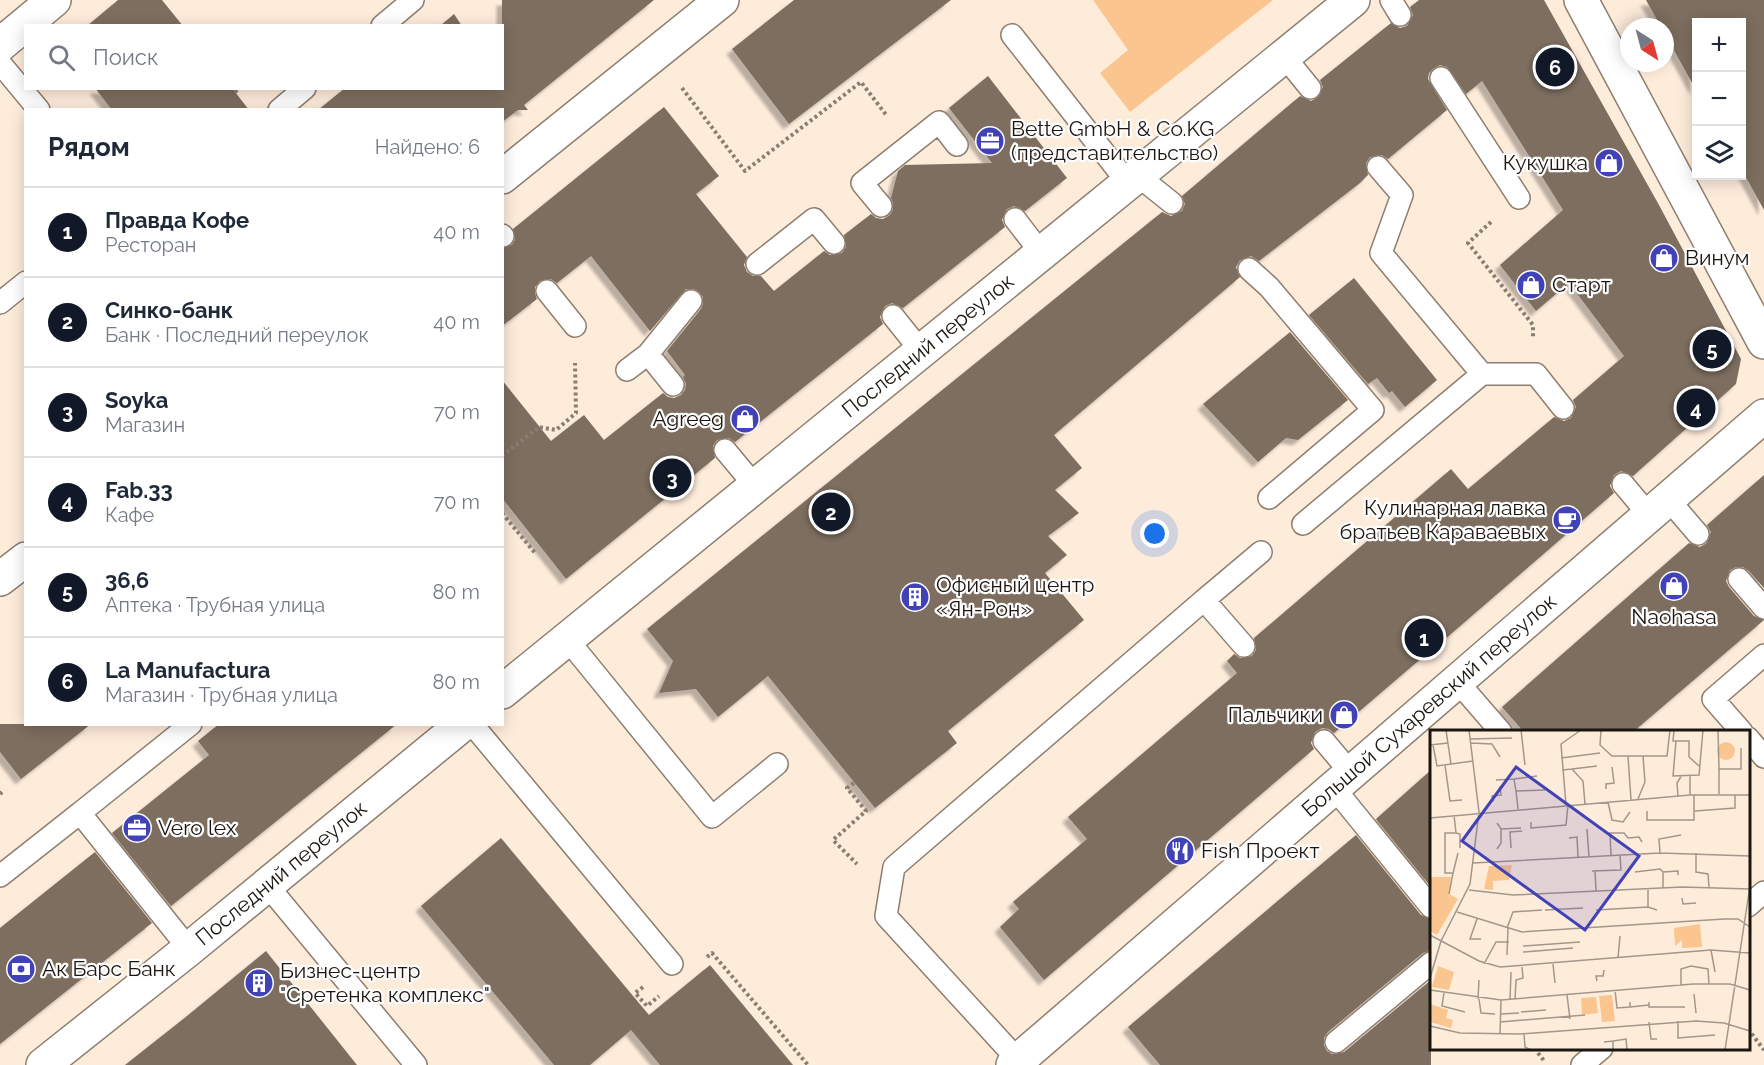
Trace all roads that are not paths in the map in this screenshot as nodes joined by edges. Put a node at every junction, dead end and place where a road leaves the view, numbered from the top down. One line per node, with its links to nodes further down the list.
1 (54, 0): 6 (street)
2 (413, 0): 7 (lane)
3 (722, 0): 20 (street)
4 (1353, 0): 11 (street, Последний переулок)
5 (1581, 0): 36 (street)
6 (25, 24)
7 (384, 24)
8 (24, 25): 10 (street)
9 (1012, 35): 21 (lane)
10 (0, 45)
11 (1284, 56): 14 (lane); 21 (street, Последний переулок)
12 (0, 63): 17 (lane)
13 (1441, 78): 22 (lane)
14 (1310, 88)
15 (304, 90): 16 (lane)
16 (286, 107)
17 (37, 108)
18 (957, 145): 24 (lane)
19 (1378, 167): 40 (lane)
20 (504, 175)
21 (1132, 179): 23 (lane); 27 (street, Последний переулок)
22 (1519, 198)
23 (1172, 203)
24 (881, 206)
25 (1015, 219): 27 (lane)
26 (834, 243): 28 (lane)
27 (1041, 253): 37 (street, Последний переулок)
28 (757, 264)
29 (1249, 269): 47 (lane)
30 (24, 284): 33 (lane)
31 (547, 291): 35 (lane)
32 (691, 301): 38 (lane)
33 (0, 303)
34 (893, 316): 37 (lane)
35 (575, 327)
36 (1764, 342)
37 (921, 351): 46 (street, Последний переулок)
38 (648, 354): 39 (lane); 41 (lane)
39 (627, 370)
40 (1482, 374): 42 (lane); 49 (lane)
41 (673, 385)
42 (1563, 408)
43 (1764, 416): 48 (street, Большой Сухаревский переулок)
44 (725, 450): 46 (lane)
45 (1623, 484): 48 (lane)
46 (755, 486): 57 (street, Последний переулок)
47 (1269, 498)
48 (1659, 507): 50 (lane); 60 (street, Большой Сухаревский переулок)
49 (1303, 524)
50 (1698, 534)
51 (1261, 552): 55 (lane)
52 (24, 561): 53 (street)
53 (0, 579)
54 (1739, 579): 56 (lane)
55 (1204, 600): 58 (lane); 83 (lane)
56 (1764, 608)
57 (567, 639): 61 (street, Последний переулок); 70 (lane)
58 (1244, 646)
59 (1764, 654): 66 (lane)
60 (1457, 681): 65 (lane); 71 (street, Большой Сухаревский переулок)
61 (504, 690)
62 (189, 726): 72 (lane)
63 (461, 726): 74 (street, Последний переулок)
64 (474, 726): 79 (lane)
65 (1499, 730)
66 (1740, 730)
67 (1749, 739): 69 (lane)
68 (1324, 741): 71 (lane)
69 (1764, 757)
70 (777, 764)
71 (1342, 780): 77 (lane); 83 (street, Большой Сухаревский переулок)
72 (80, 813): 73 (lane); 78 (lane)
73 (0, 876)
74 (267, 885): 78 (street, Последний переулок); 85 (lane)
75 (1764, 892): 76 (lane)
76 (1749, 905)
77 (1430, 906)
78 (189, 949): 84 (street, Последний переулок)
79 (672, 964)
80 (1430, 964): 81 (lane)
81 (1336, 1042)
82 (1600, 1050): 86 (lane)
83 (1027, 1060)
84 (43, 1065)
85 (416, 1065)
86 (1582, 1065)

